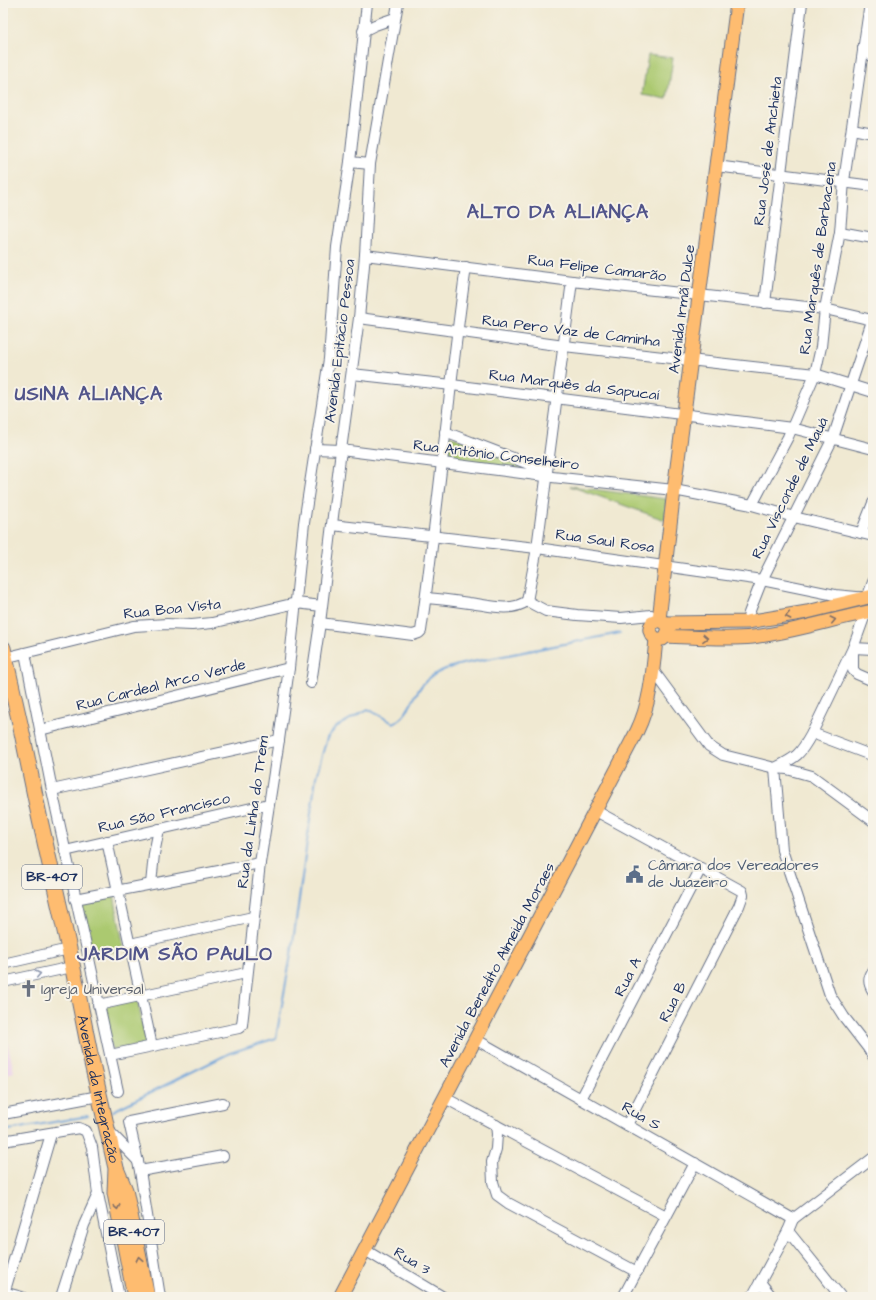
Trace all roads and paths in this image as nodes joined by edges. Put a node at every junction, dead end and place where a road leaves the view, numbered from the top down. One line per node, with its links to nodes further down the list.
1 (367, 3): 7 (street, Rua da Linha do Trem)
2 (398, 3): 6 (street, Avenida Epitácio Pessoa)
3 (737, 3): 14 (main road, Avenida Irmã Dulce)
4 (802, 3): 15 (street, Rua José de Anchieta)
5 (872, 3): 8 (street, Rua Marquês de Barbacena)
6 (395, 18): 7 (street); 13 (street, Avenida Epitácio Pessoa)
7 (363, 31): 12 (street, Rua da Linha do Trem)
8 (863, 48): 9 (street); 10 (street, Rua Marquês de Barbacena)
9 (873, 57)
10 (852, 129): 11 (street); 16 (street, Rua Marquês de Barbacena)
11 (873, 133)
12 (350, 162): 13 (street); 42 (street, Rua da Linha do Trem)
13 (370, 164): 20 (street, Avenida Epitácio Pessoa)
14 (716, 166): 15 (street); 23 (main road, Avenida Irmã Dulce)
15 (780, 174): 16 (street); 24 (street, Rua José de Anchieta)
16 (844, 181): 17 (street); 18 (street, Rua Marquês de Barbacena)
17 (873, 186)
18 (840, 232): 19 (street); 25 (street, Rua Marquês de Barbacena)
19 (873, 238)
20 (366, 255): 21 (street, Rua Felipe Camarão); 26 (street, Avenida Epitácio Pessoa)
21 (466, 267): 22 (street, Rua Felipe Camarão); 28 (street)
22 (572, 281): 23 (street, Rua Felipe Camarão); 30 (street)
23 (700, 295): 24 (street, Rua Felipe Camarão); 31 (main road, Avenida Irmã Dulce)
24 (765, 303): 25 (street, Rua Felipe Camarão)
25 (825, 309): 27 (street, Rua Felipe Camarão); 33 (street, Rua Marquês de Barbacena)
26 (359, 318): 28 (street, Rua Pero Vaz de Caminha); 32 (street, Avenida Epitácio Pessoa)
27 (873, 319): 29 (street, Rua Visconde de Mauá)
28 (457, 332): 30 (street, Rua Pero Vaz de Caminha); 34 (street)
29 (869, 344): 35 (street, Rua Visconde de Mauá)
30 (564, 346): 31 (street, Rua Pero Vaz de Caminha); 37 (street)
31 (692, 360): 33 (street, Rua Pero Vaz de Caminha); 38 (main road, Avenida Irmã Dulce)
32 (352, 374): 34 (street, Rua Marquês da Sapucaí); 44 (street, Avenida Epitácio Pessoa)
33 (816, 374): 35 (street, Rua Pero Vaz de Caminha); 39 (street, Rua Marquês de Barbacena)
34 (452, 385): 37 (street, Rua Marquês da Sapucaí); 40 (street)
35 (851, 385): 36 (street, Rua Pero Vaz de Caminha); 41 (street, Rua Visconde de Mauá)
36 (873, 392)
37 (557, 398): 38 (street, Rua Marquês da Sapucaí); 46 (street)
38 (684, 415): 39 (street, Rua Marquês da Sapucaí); 47 (main road, Avenida Irmã Dulce)
39 (792, 428): 41 (street, Rua Marquês da Sapucaí); 49 (street, Rua Marquês de Barbacena)
40 (445, 432): 45 (street); 46 (street, Rua Antônio Conselheiro)
41 (833, 438): 43 (street, Rua Marquês da Sapucaí); 50 (street, Rua Visconde de Mauá)
42 (315, 449): 44 (street, Rua Antônio Conselheiro); 62 (street, Rua da Linha do Trem)
43 (873, 449)
44 (341, 450): 45 (street, Rua Antônio Conselheiro); 51 (street, Avenida Epitácio Pessoa)
45 (441, 464): 46 (street, Rua Antônio Conselheiro); 54 (street)
46 (547, 474): 47 (street, Rua Antônio Conselheiro); 55 (street)
47 (674, 490): 49 (street, Rua Antônio Conselheiro); 56 (main road, Avenida Irmã Dulce)
48 (873, 502): 52 (street)
49 (752, 505): 50 (street, Rua Antônio Conselheiro)
50 (794, 517): 52 (street, Rua Antônio Conselheiro); 57 (street, Rua Visconde de Mauá)
51 (332, 525): 54 (street, Rua Saul Rosa); 63 (street, Avenida Epitácio Pessoa)
52 (861, 533): 53 (street, Rua Antônio Conselheiro)
53 (873, 536)
54 (433, 537): 55 (street, Rua Saul Rosa); 60 (street)
55 (537, 548): 56 (street, Rua Saul Rosa); 61 (street)
56 (666, 566): 57 (street, Rua Saul Rosa); 65 (main road, Avenida Irmã Dulce)
57 (762, 580): 59 (street, Rua Saul Rosa); 66 (street, Rua Visconde de Mauá)
58 (873, 582): 59 (street)
59 (870, 597): 66 (main road, one-way to 66)
60 (426, 598): 61 (street); 67 (street)
61 (527, 601): 65 (street)
62 (296, 603): 63 (street, Rua Boa Vista); 72 (street, Rua Boa Vista); 73 (street, Rua da Linha do Trem)
63 (322, 606): 67 (street, Avenida Epitácio Pessoa)
64 (870, 612): 68 (main road, one-way to 64); 69 (street)
65 (659, 619): 66 (main road); 68 (main road); 68 (main road)
66 (747, 622)
67 (320, 623): 76 (street, Avenida Epitácio Pessoa)
68 (661, 638): 74 (main road, Avenida Benedito Almeida Moraes)
69 (853, 648): 70 (street); 75 (street); 78 (street)
70 (873, 649)
71 (4, 653): 72 (street, Rua Boa Vista); 96 (highway, Avenida da Integração / BR-407)
72 (25, 653): 77 (street)
73 (289, 668): 77 (street, Rua Cardeal Arco Verde); 79 (street, Rua da Linha do Trem)
74 (652, 670): 81 (street); 84 (main road, Avenida Benedito Almeida Moraes)
75 (873, 681)
76 (311, 683)
77 (40, 730): 82 (street)
78 (812, 733): 80 (street); 81 (street)
79 (279, 740): 82 (street); 83 (street, Rua da Linha do Trem)
80 (873, 756)
81 (775, 768): 85 (street); 109 (street)
82 (52, 790): 88 (street)
83 (269, 804): 86 (street, Rua São Francisco); 89 (street, Rua da Linha do Trem)
84 (596, 811): 90 (street); 106 (main road, Avenida Benedito Almeida Moraes)
85 (873, 821)
86 (159, 830): 87 (street, Rua São Francisco); 91 (street)
87 (107, 841): 88 (street, Rua São Francisco); 92 (street)
88 (65, 851): 93 (street)
89 (260, 863): 91 (street); 94 (street, Rua da Linha do Trem)
90 (701, 868): 113 (street, Rua A); 117 (street, Rua B)
91 (151, 884): 92 (street)
92 (117, 891): 93 (street); 95 (street)
93 (75, 899): 105 (street)
94 (253, 917): 95 (street); 101 (street, Rua da Linha do Trem)
95 (130, 944): 104 (street)
96 (69, 949): 97 (street); 98 (highway, Avenida da Integração / BR-407)
97 (3, 964)
98 (72, 967): 102 (street, one-way to 98); 111 (highway, Avenida da Integração / BR-407)
99 (3, 970): 102 (street)
100 (873, 970): 103 (street)
101 (246, 973): 104 (street); 107 (street, Rua da Linha do Trem)
102 (3, 981)
103 (873, 991)
104 (142, 995): 105 (street); 107 (street)
105 (98, 1005): 108 (street)
106 (475, 1039): 112 (main road, Avenida Benedito Almeida Moraes); 113 (street, Rua S)
107 (152, 1046): 108 (street)
108 (110, 1055): 110 (street)
109 (873, 1056)
110 (118, 1091)
111 (99, 1096): 115 (street); 118 (highway, Avenida da Integração / BR-407)
112 (445, 1098): 116 (street); 131 (main road, Avenida Benedito Almeida Moraes)
113 (581, 1099): 117 (street, Rua S)
114 (223, 1103): 123 (street)
115 (3, 1114)
116 (496, 1125): 128 (street); 132 (street)
117 (627, 1125): 124 (street, Rua S)
118 (106, 1128): 123 (street); 125 (highway, Avenida da Integração / BR-407)
119 (51, 1134): 120 (street); 127 (street); 134 (street)
120 (3, 1141)
121 (223, 1156): 126 (street)
122 (873, 1158): 129 (street)
123 (138, 1161): 126 (street)
124 (694, 1164): 128 (street); 129 (street, Rua S)
125 (116, 1168): 138 (highway, Avenida da Integração / BR-407, one-way to 138); 139 (highway, BR-407, one-way to 125)
126 (140, 1171): 140 (street)
127 (98, 1194): 136 (street); 137 (street)
128 (666, 1216): 132 (street)
129 (793, 1220): 130 (street)
130 (788, 1232): 133 (street); 146 (street)
131 (365, 1250): 141 (main road, Avenida Benedito Almeida Moraes); 142 (street, Rua 3)
132 (637, 1272): 143 (street)
133 (760, 1282): 144 (street); 145 (street)
134 (4, 1294): 135 (street)
135 (22, 1297)
136 (61, 1297)
137 (119, 1297)
138 (135, 1297)
139 (147, 1297)
140 (160, 1297)
141 (340, 1297)
142 (443, 1297)
143 (623, 1297)
144 (752, 1297)
145 (772, 1297)
146 (841, 1297)

